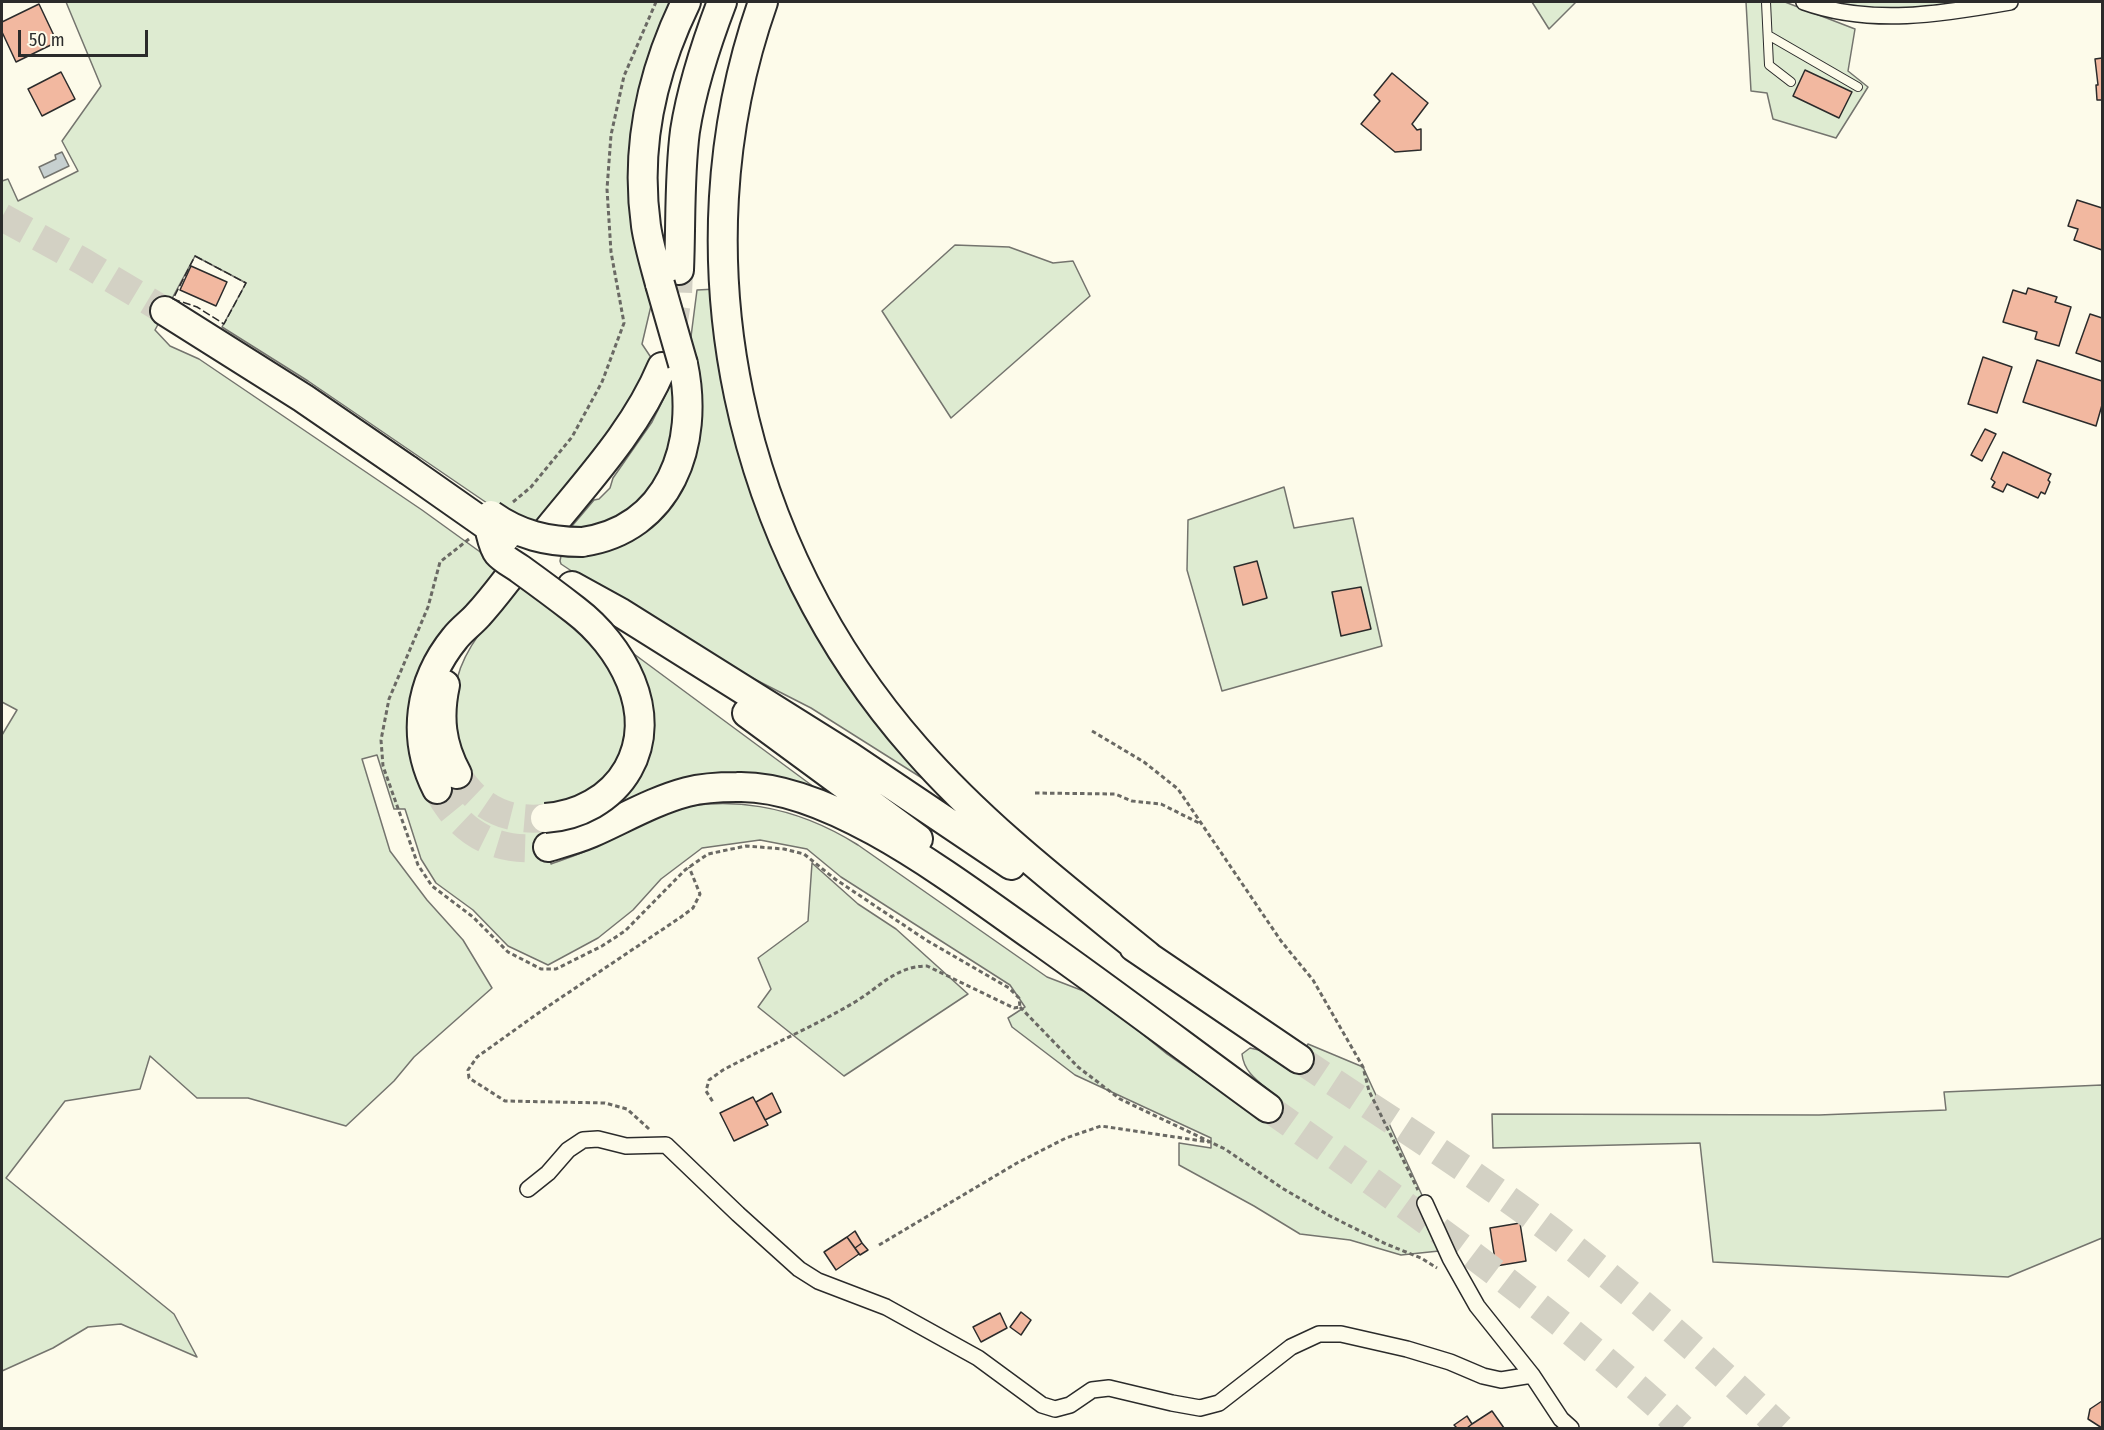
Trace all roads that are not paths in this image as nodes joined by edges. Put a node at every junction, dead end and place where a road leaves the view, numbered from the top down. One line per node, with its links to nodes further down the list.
1 (686, 2): 11 (highway)
2 (727, 2): 7 (highway)
3 (763, 2): 22 (highway)
4 (1766, 2): 8 (lane)
5 (1804, 2): 6 (street)
6 (2010, 2)
7 (717, 14): 11 (highway)
8 (1768, 35): 9 (lane); 10 (lane)
9 (1791, 82)
10 (1858, 87)
11 (670, 277): 13 (highway, bridge)
12 (165, 311): 14 (highway)
13 (672, 365): 14 (highway, bridge); 16 (highway)
14 (408, 470): 15 (highway, bridge)
15 (489, 527): 18 (highway, bridge); 20 (highway, bridge)
16 (547, 531)
17 (513, 572): 19 (highway)
18 (572, 586): 22 (highway); 23 (highway)
19 (447, 782)
20 (545, 818)
21 (548, 847): 23 (highway)
22 (1149, 957): 24 (highway)
23 (1073, 965): 25 (highway)
24 (1299, 1059)
25 (1268, 1108)
26 (528, 1189): 28 (street)
27 (1425, 1203): 28 (street)
28 (1532, 1374): 29 (street)
29 (1571, 1428)

